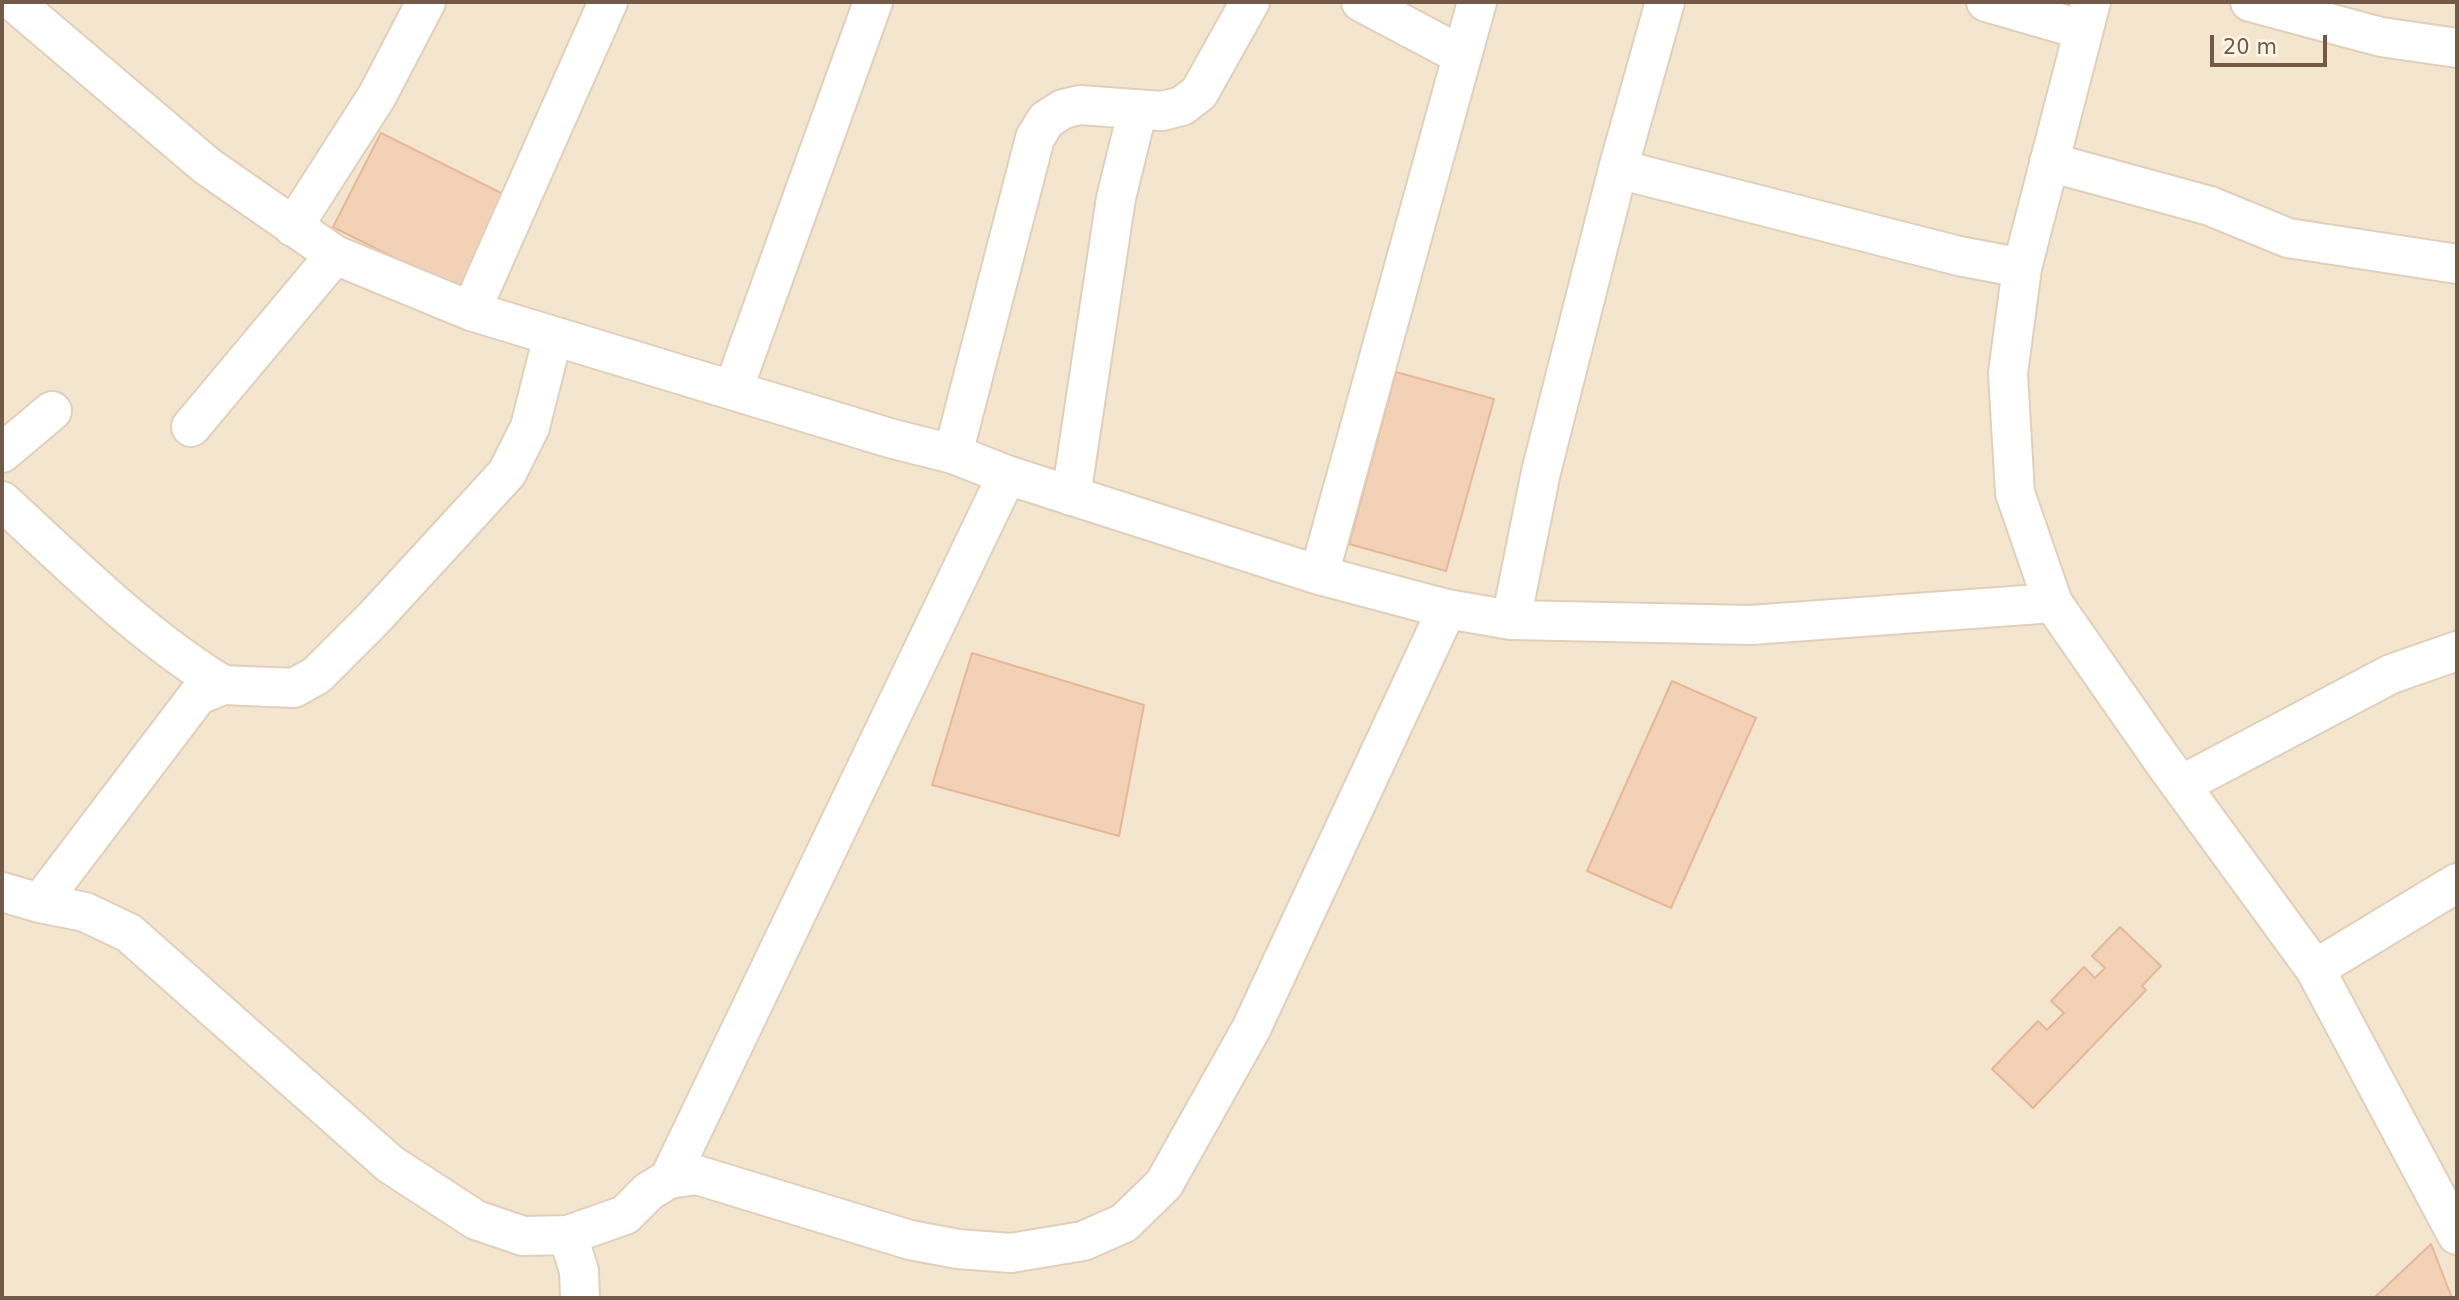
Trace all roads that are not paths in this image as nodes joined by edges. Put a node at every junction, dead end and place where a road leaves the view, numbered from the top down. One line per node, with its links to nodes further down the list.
1 (14, 2): 11 (street)
2 (426, 2): 18 (street)
3 (608, 2): 22 (street)
4 (873, 2): 24 (street)
5 (1250, 2): 15 (street)
6 (1361, 2): 14 (street)
7 (1477, 2): 14 (street)
8 (1665, 2): 17 (street)
9 (1986, 2): 12 (street)
10 (2250, 2): 13 (street)
11 (51, 14): 18 (street)
12 (2087, 16): 16 (street)
13 (2457, 48)
14 (1461, 55): 32 (street)
15 (1138, 109): 28 (street); 30 (street)
16 (2049, 162): 20 (street); 21 (street)
17 (1618, 169): 21 (street); 35 (street)
18 (293, 227): 19 (street)
19 (335, 256): 22 (street); 26 (street)
20 (2457, 264)
21 (2022, 268): 33 (street)
22 (471, 311): 23 (street)
23 (554, 336): 24 (street); 37 (street)
24 (733, 390): 28 (street)
25 (52, 411): 27 (street)
26 (191, 427)
27 (2, 453)
28 (953, 454): 29 (street)
29 (1007, 475): 30 (street); 43 (street)
30 (1071, 496): 32 (street)
31 (2, 502): 37 (street)
32 (1319, 575): 34 (street)
33 (2053, 603): 35 (street); 38 (street)
34 (1447, 609): 35 (street); 43 (street)
35 (1511, 620)
36 (2457, 650): 38 (street)
37 (223, 685): 41 (street)
38 (2181, 785): 42 (street)
39 (2457, 883): 42 (street)
40 (2, 892): 41 (street)
41 (40, 903): 44 (street)
42 (2315, 969): 45 (street)
43 (669, 1179): 44 (street)
44 (568, 1235): 46 (street)
45 (2457, 1235)
46 (580, 1298)

